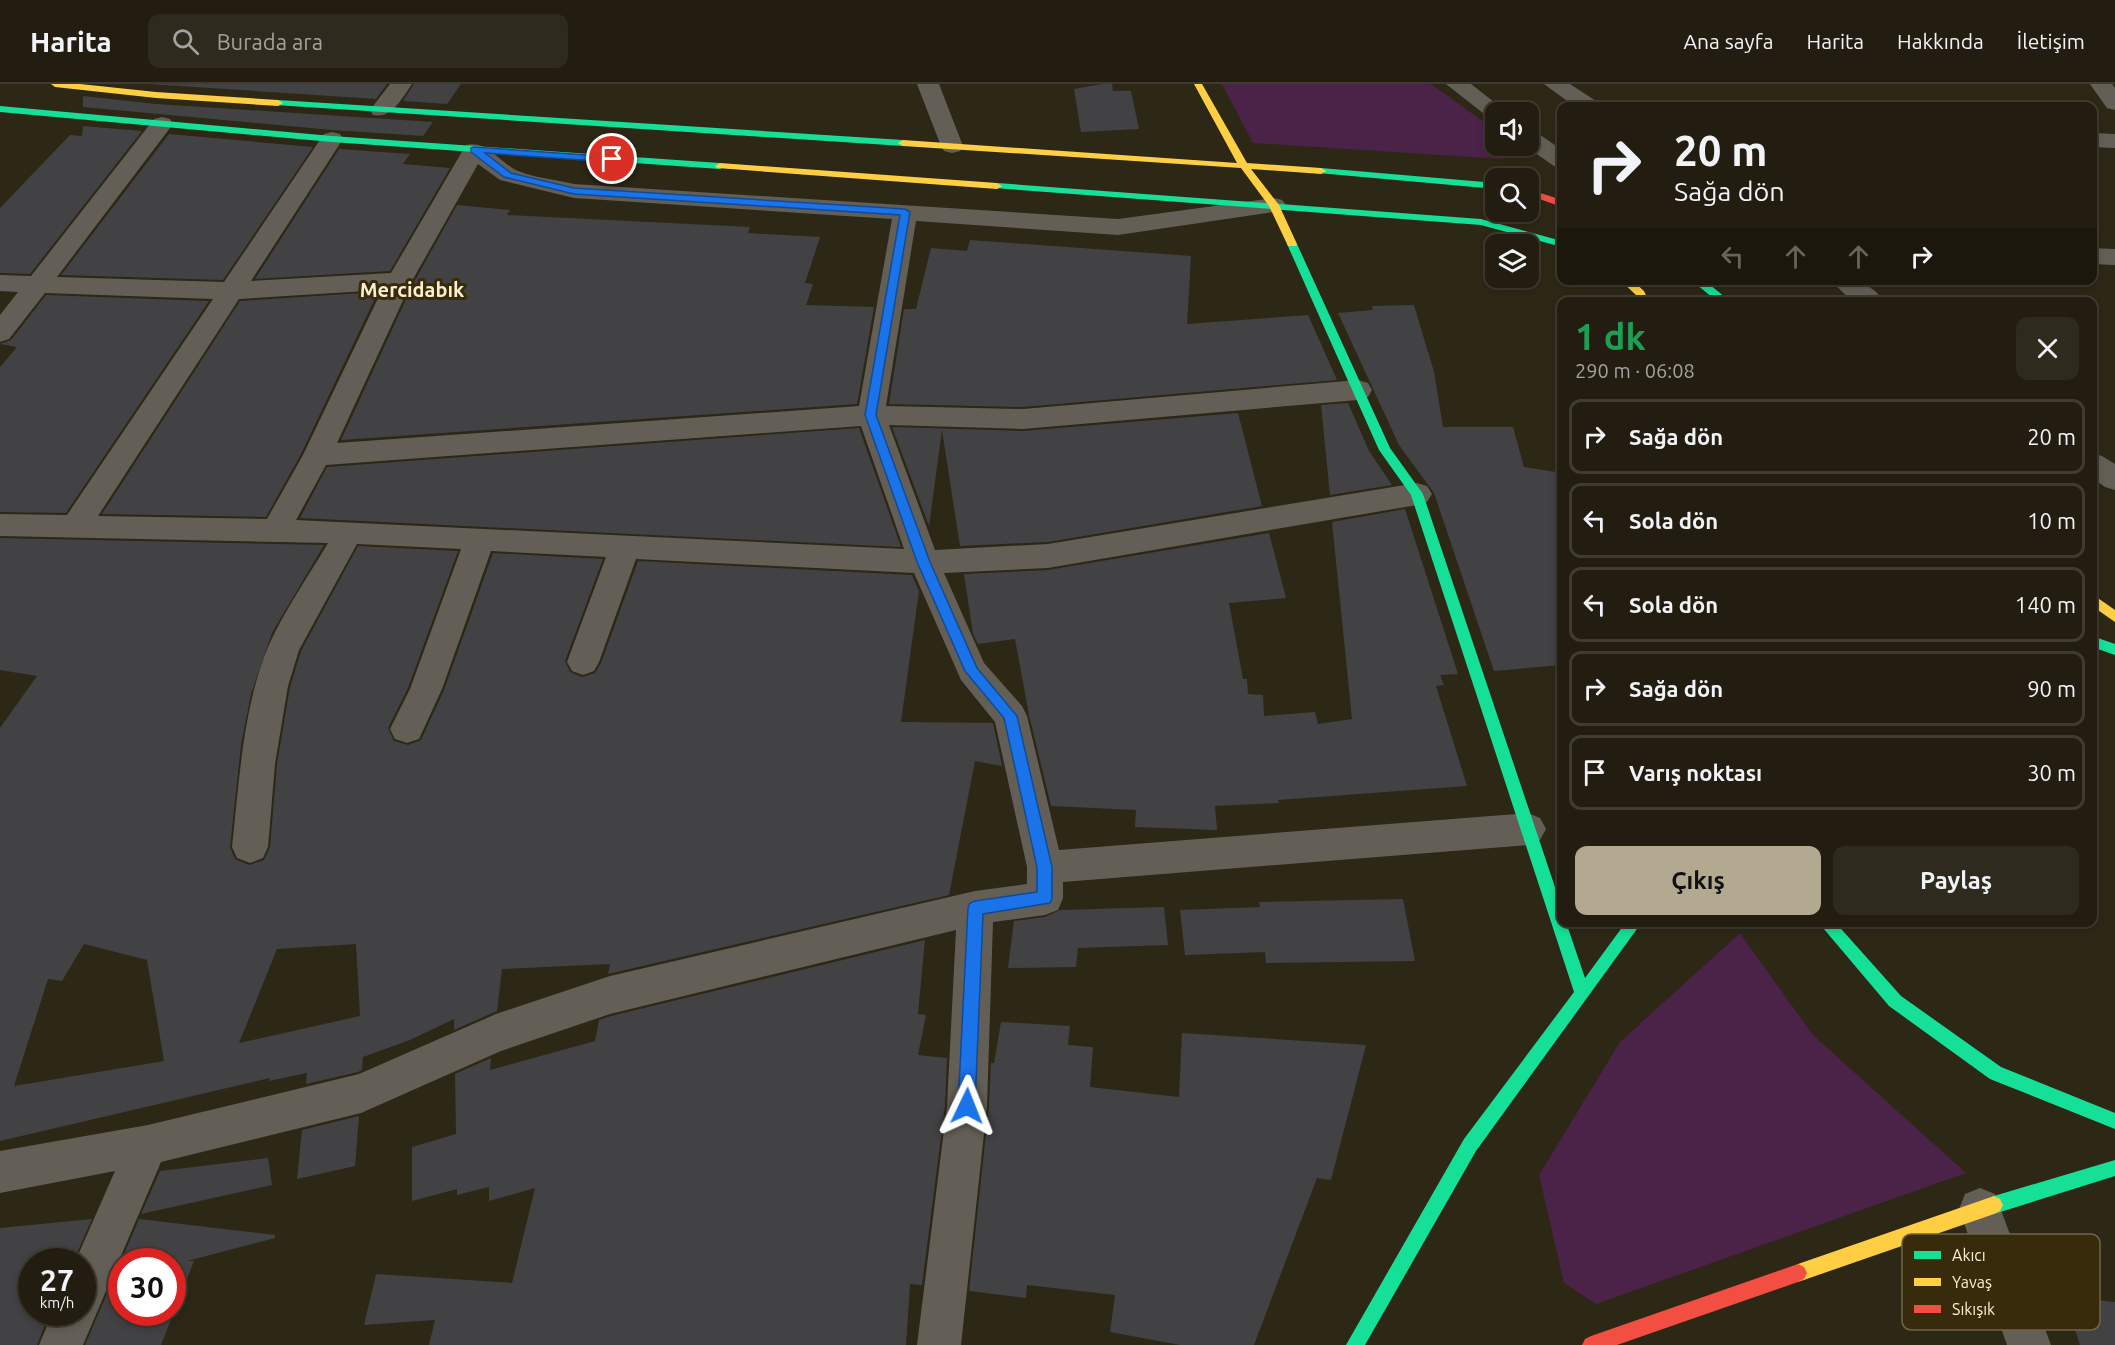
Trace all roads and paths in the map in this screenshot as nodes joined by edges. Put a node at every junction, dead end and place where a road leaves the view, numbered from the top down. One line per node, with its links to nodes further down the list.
1 (55, 84): 11 (main road)
2 (402, 84): 11 (street)
3 (928, 84): 18 (street)
4 (1198, 84): 21 (main road)
5 (1457, 84): 10 (street)
6 (1555, 84): 8 (street)
7 (2101, 84): 9 (street)
8 (1582, 102)
9 (2115, 103)
10 (1485, 104)
11 (381, 110): 18 (main road)
12 (1, 111): 13 (main road)
13 (162, 124): 14 (main road); 32 (street)
14 (332, 139): 19 (main road); 36 (street)
15 (2097, 140): 16 (street)
16 (2115, 141)
17 (1539, 145): 20 (street)
18 (952, 146): 21 (main road)
19 (474, 150): 25 (main road); 26 (street); 30 (street)
20 (1557, 157)
21 (1243, 165): 22 (main road); 25 (main road)
22 (1485, 185)
23 (1539, 196): 24 (main road)
24 (1557, 202)
25 (1274, 205): 26 (street); 27 (main road); 41 (main road)
26 (905, 212): 42 (street)
27 (1557, 243)
28 (2097, 256): 29 (street)
29 (2115, 257)
30 (399, 281): 36 (street); 43 (street)
31 (0, 283): 32 (street)
32 (40, 283): 36 (street); 40 (street)
33 (1631, 285): 37 (main road)
34 (1703, 285): 38 (main road)
35 (1849, 285): 39 (street)
36 (230, 291): 48 (street)
37 (1642, 297)
38 (1719, 297)
39 (1864, 297)
40 (0, 333)
41 (1358, 390): 42 (street); 46 (main road)
42 (871, 415): 43 (street); 53 (street)
43 (317, 455): 49 (street)
44 (2097, 466): 45 (street)
45 (2115, 479)
46 (1417, 494): 53 (street); 60 (main road)
47 (0, 525): 48 (street)
48 (75, 527): 49 (street)
49 (274, 531): 50 (street)
50 (349, 532): 51 (street); 61 (street)
51 (480, 539): 52 (street); 59 (street)
52 (625, 547): 53 (street); 58 (street)
53 (924, 562): 62 (street)
54 (2097, 603): 55 (main road)
55 (2115, 617)
56 (2097, 644): 57 (main road)
57 (2115, 650)
58 (583, 662)
59 (407, 729)
60 (1528, 829): 62 (street); 64 (main road)
61 (250, 847)
62 (1045, 867): 63 (street)
63 (975, 908): 70 (street); 82 (street)
64 (1557, 917)
65 (1560, 927): 68 (main road)
66 (1631, 927): 68 (main road)
67 (1829, 927): 69 (main road)
68 (1582, 993): 83 (main road)
69 (2115, 1121)
70 (148, 1145): 72 (street); 77 (street)
71 (2115, 1168): 73 (main road)
72 (0, 1172)
73 (1980, 1209): 74 (main road); 75 (street)
74 (1908, 1234)
75 (1989, 1234)
76 (1902, 1236): 80 (main road)
77 (96, 1263)
78 (69, 1326): 81 (street)
79 (2024, 1330): 86 (street)
80 (1628, 1331): 84 (main road); 85 (main road)
81 (61, 1345)
82 (939, 1345)
83 (1355, 1345)
84 (1591, 1345)
85 (1630, 1345)
86 (2029, 1345)

